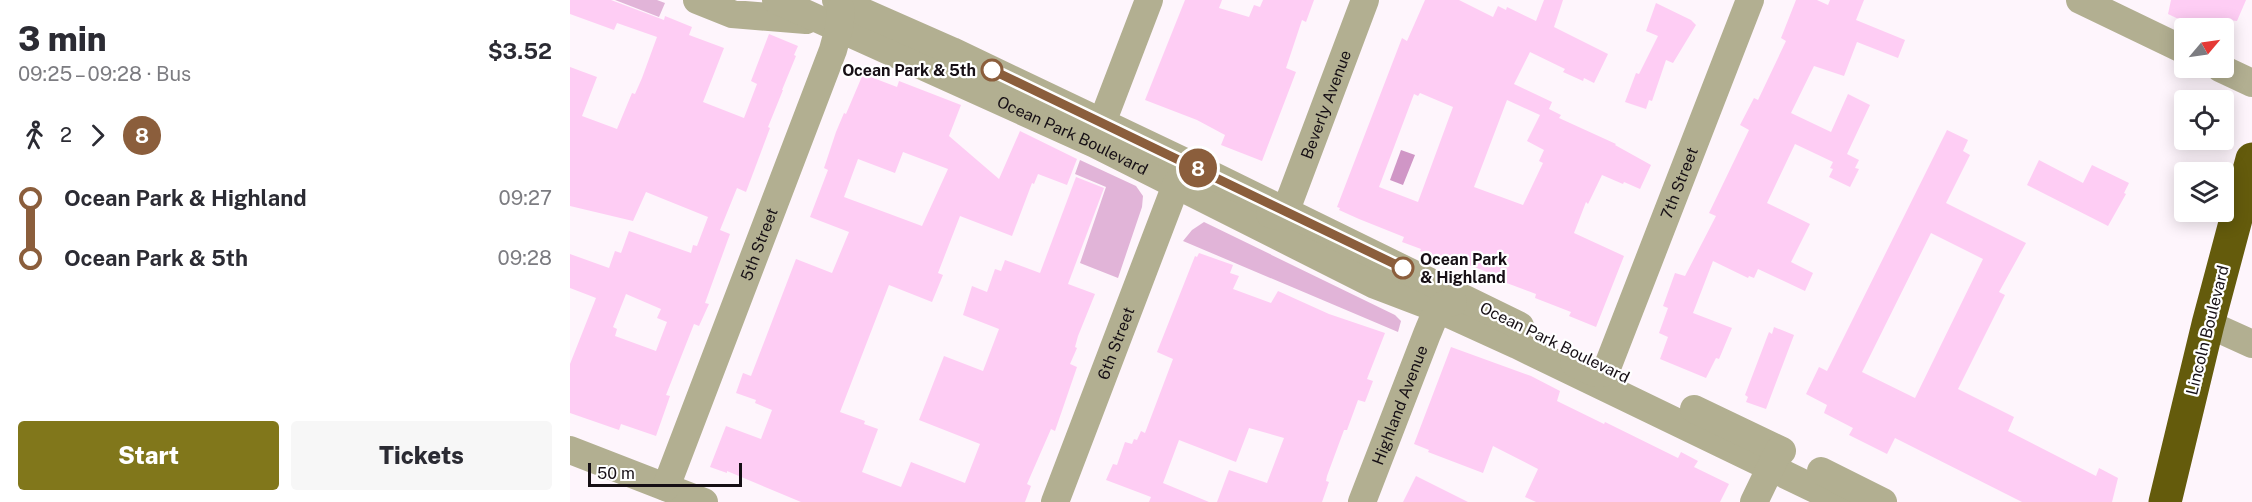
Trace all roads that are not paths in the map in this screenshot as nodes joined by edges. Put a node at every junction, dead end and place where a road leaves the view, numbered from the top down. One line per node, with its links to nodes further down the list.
1 (697, 0): 7 (street, Ocean Park Boulevard)
2 (776, 0): 7 (street, Ocean Park Boulevard)
3 (1149, 0): 11 (street)
4 (1365, 0): 16 (street, Beverly Avenue)
5 (1749, 0): 22 (street, 7th Street)
6 (2080, 0): 8 (street)
7 (836, 10): 11 (street, Ocean Park Boulevard); 25 (street, 5th Street)
8 (2174, 45)
9 (2234, 75): 10 (street)
10 (2252, 83)
11 (1098, 133): 13 (street, Ocean Park Boulevard); 14 (street, Ocean Park Boulevard)
12 (2252, 159): 19 (highway, Lincoln Boulevard)
13 (1176, 185): 14 (street); 15 (street, Ocean Park Boulevard); 17 (street, 6th Street)
14 (1237, 187): 16 (street, Ocean Park Boulevard)
15 (1205, 200): 16 (street); 17 (street); 18 (street, Ocean Park Boulevard)
16 (1286, 210): 20 (street, Ocean Park Boulevard)
17 (1150, 253): 27 (street, 6th Street)
18 (1438, 309): 20 (street); 28 (street, Highland Avenue)
19 (2208, 324): 21 (street); 32 (highway, Lincoln Boulevard)
20 (1519, 336): 22 (street, Ocean Park Boulevard); 24 (street, Ocean Park Boulevard)
21 (2252, 344)
22 (1607, 368): 24 (street, Ocean Park Boulevard)
23 (570, 450): 25 (street)
24 (1775, 458): 29 (street); 30 (street, Ocean Park Boulevard); 31 (street, Ocean Park Boulevard)
25 (666, 487): 26 (street)
26 (704, 502)
27 (1055, 502)
28 (1362, 502)
29 (1754, 502)
30 (1842, 502)
31 (1883, 502)
32 (2164, 502)

